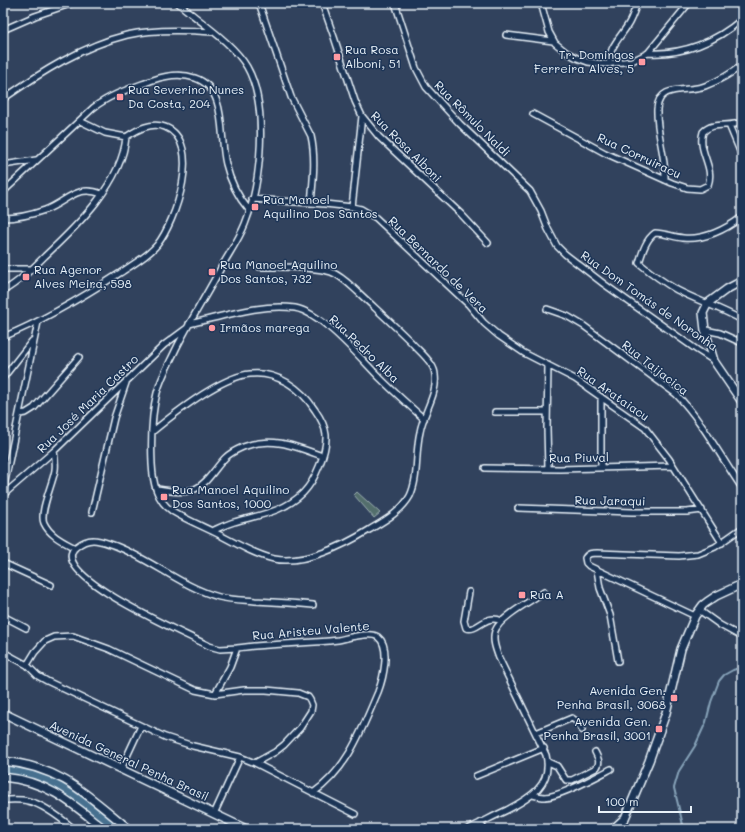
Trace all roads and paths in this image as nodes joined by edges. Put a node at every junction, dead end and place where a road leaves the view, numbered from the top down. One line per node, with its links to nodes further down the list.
1 (73, 3): 10 (street)
2 (178, 3): 11 (street)
3 (259, 3): 31 (street)
4 (322, 3): 19 (street, Rua Rosa Alboni)
5 (395, 3): 36 (street, Rua Rômulo Naldi)
6 (540, 3): 13 (street)
7 (637, 3): 15 (street)
8 (689, 3): 14 (street)
9 (742, 19): 14 (street)
10 (3, 30)
11 (212, 32): 17 (street); 30 (street)
12 (506, 35): 13 (street)
13 (553, 41): 15 (street)
14 (648, 53): 15 (street)
15 (610, 64)
16 (742, 65): 27 (street)
17 (3, 99)
18 (533, 114): 27 (street, Rua Corruiracu)
19 (362, 116): 32 (street); 37 (street, Rua Rosa Alboni)
20 (80, 120): 23 (street); 25 (street); 33 (street)
21 (742, 122): 22 (street)
22 (729, 126): 24 (street); 27 (street, Rua Corruiracu)
23 (126, 137): 29 (street); 46 (street)
24 (742, 156)
25 (37, 160): 26 (street); 28 (street)
26 (3, 165)
27 (665, 180)
28 (3, 192)
29 (102, 194): 35 (street); 40 (street)
30 (252, 199): 31 (street, Rua Bernardo de Vera); 33 (street)
31 (312, 203): 32 (street, Rua Bernardo de Vera)
32 (352, 207): 48 (street, Rua Bernardo de Vera)
33 (249, 210): 47 (street)
34 (742, 217): 43 (street)
35 (3, 218)
36 (543, 218): 54 (street, Rua Dom Tomás de Noronha)
37 (488, 243)
38 (260, 267): 63 (street)
39 (3, 269): 40 (street)
40 (31, 269): 42 (street)
41 (742, 281): 43 (main road)
42 (3, 291)
43 (708, 303): 45 (street); 49 (main road)
44 (547, 309): 71 (street, Rua Taijacica)
45 (742, 320)
46 (38, 322): 50 (street); 51 (street)
47 (188, 326): 57 (street, Rua José Maria Castro); 63 (street, Rua Pedro Alba); 64 (street)
48 (492, 330): 55 (street, Rua Arataiacu)
49 (706, 330): 52 (street); 54 (main road)
50 (3, 337)
51 (33, 340): 56 (street); 62 (street)
52 (742, 343)
53 (79, 357): 62 (street)
54 (714, 361): 59 (main road, Rua Dom Tomás de Noronha)
55 (548, 365): 58 (street, Rua Arataiacu); 61 (street)
56 (3, 378)
57 (127, 381): 65 (street, Rua José Maria Castro); 77 (street)
58 (601, 397): 67 (street, Rua Arataiacu); 70 (street)
59 (742, 402)
60 (495, 412): 61 (street)
61 (547, 412): 69 (street)
62 (20, 414): 73 (street)
63 (424, 419): 79 (street)
64 (152, 432): 66 (street); 72 (street)
65 (54, 451): 74 (street, Rua José Maria Castro); 81 (street)
66 (322, 456): 72 (street); 79 (street)
67 (673, 466): 70 (street, Rua Piuval); 76 (street, Rua Arataiacu)
68 (485, 468): 69 (street, Rua Piuval)
69 (548, 468): 70 (street, Rua Piuval)
70 (602, 468)
71 (742, 488)
72 (156, 489): 79 (street)
73 (3, 491)
74 (3, 495)
75 (518, 508): 76 (street, Rua Jaraqui)
76 (702, 510): 80 (street, Rua Arataiacu)
77 (92, 512)
78 (742, 528): 80 (street)
79 (212, 531)
80 (722, 543): 83 (street)
81 (75, 548): 88 (street); 94 (street)
82 (3, 562): 85 (street)
83 (598, 570): 89 (street); 96 (street)
84 (742, 584): 89 (main road)
85 (51, 585)
86 (469, 592): 91 (street)
87 (544, 592): 91 (street)
88 (313, 605)
89 (697, 614): 93 (street); 125 (main road)
90 (3, 616): 92 (street)
91 (502, 621): 102 (street)
92 (26, 628)
93 (742, 637)
94 (237, 648): 98 (street, Rua Aristeu Valente); 113 (street, Rua Aristeu Valente)
95 (3, 652): 97 (street)
96 (618, 660)
97 (27, 665): 98 (street); 100 (street)
98 (215, 694): 108 (street)
99 (3, 713): 109 (main road, Avenida General Penha Brasil)
100 (141, 726): 105 (street); 109 (street)
101 (582, 730): 102 (street)
102 (536, 733): 103 (street)
103 (544, 748): 107 (street); 111 (street)
104 (595, 752): 107 (street)
105 (240, 757): 108 (street); 116 (street)
106 (3, 761): 121 (main road)
107 (548, 762): 114 (street)
108 (255, 763): 113 (street)
109 (121, 769): 116 (main road, Avenida General Penha Brasil)
110 (611, 769): 114 (street)
111 (476, 776)
112 (3, 777): 120 (main road)
113 (313, 793): 117 (street)
114 (533, 795): 118 (street)
115 (3, 800): 119 (street)
116 (214, 814): 122 (main road, Avenida General Penha Brasil)
117 (355, 814)
118 (480, 823): 123 (street); 124 (street)
119 (74, 829)
120 (104, 829)
121 (129, 829)
122 (246, 829)
123 (468, 829)
124 (484, 829)
125 (613, 829)

